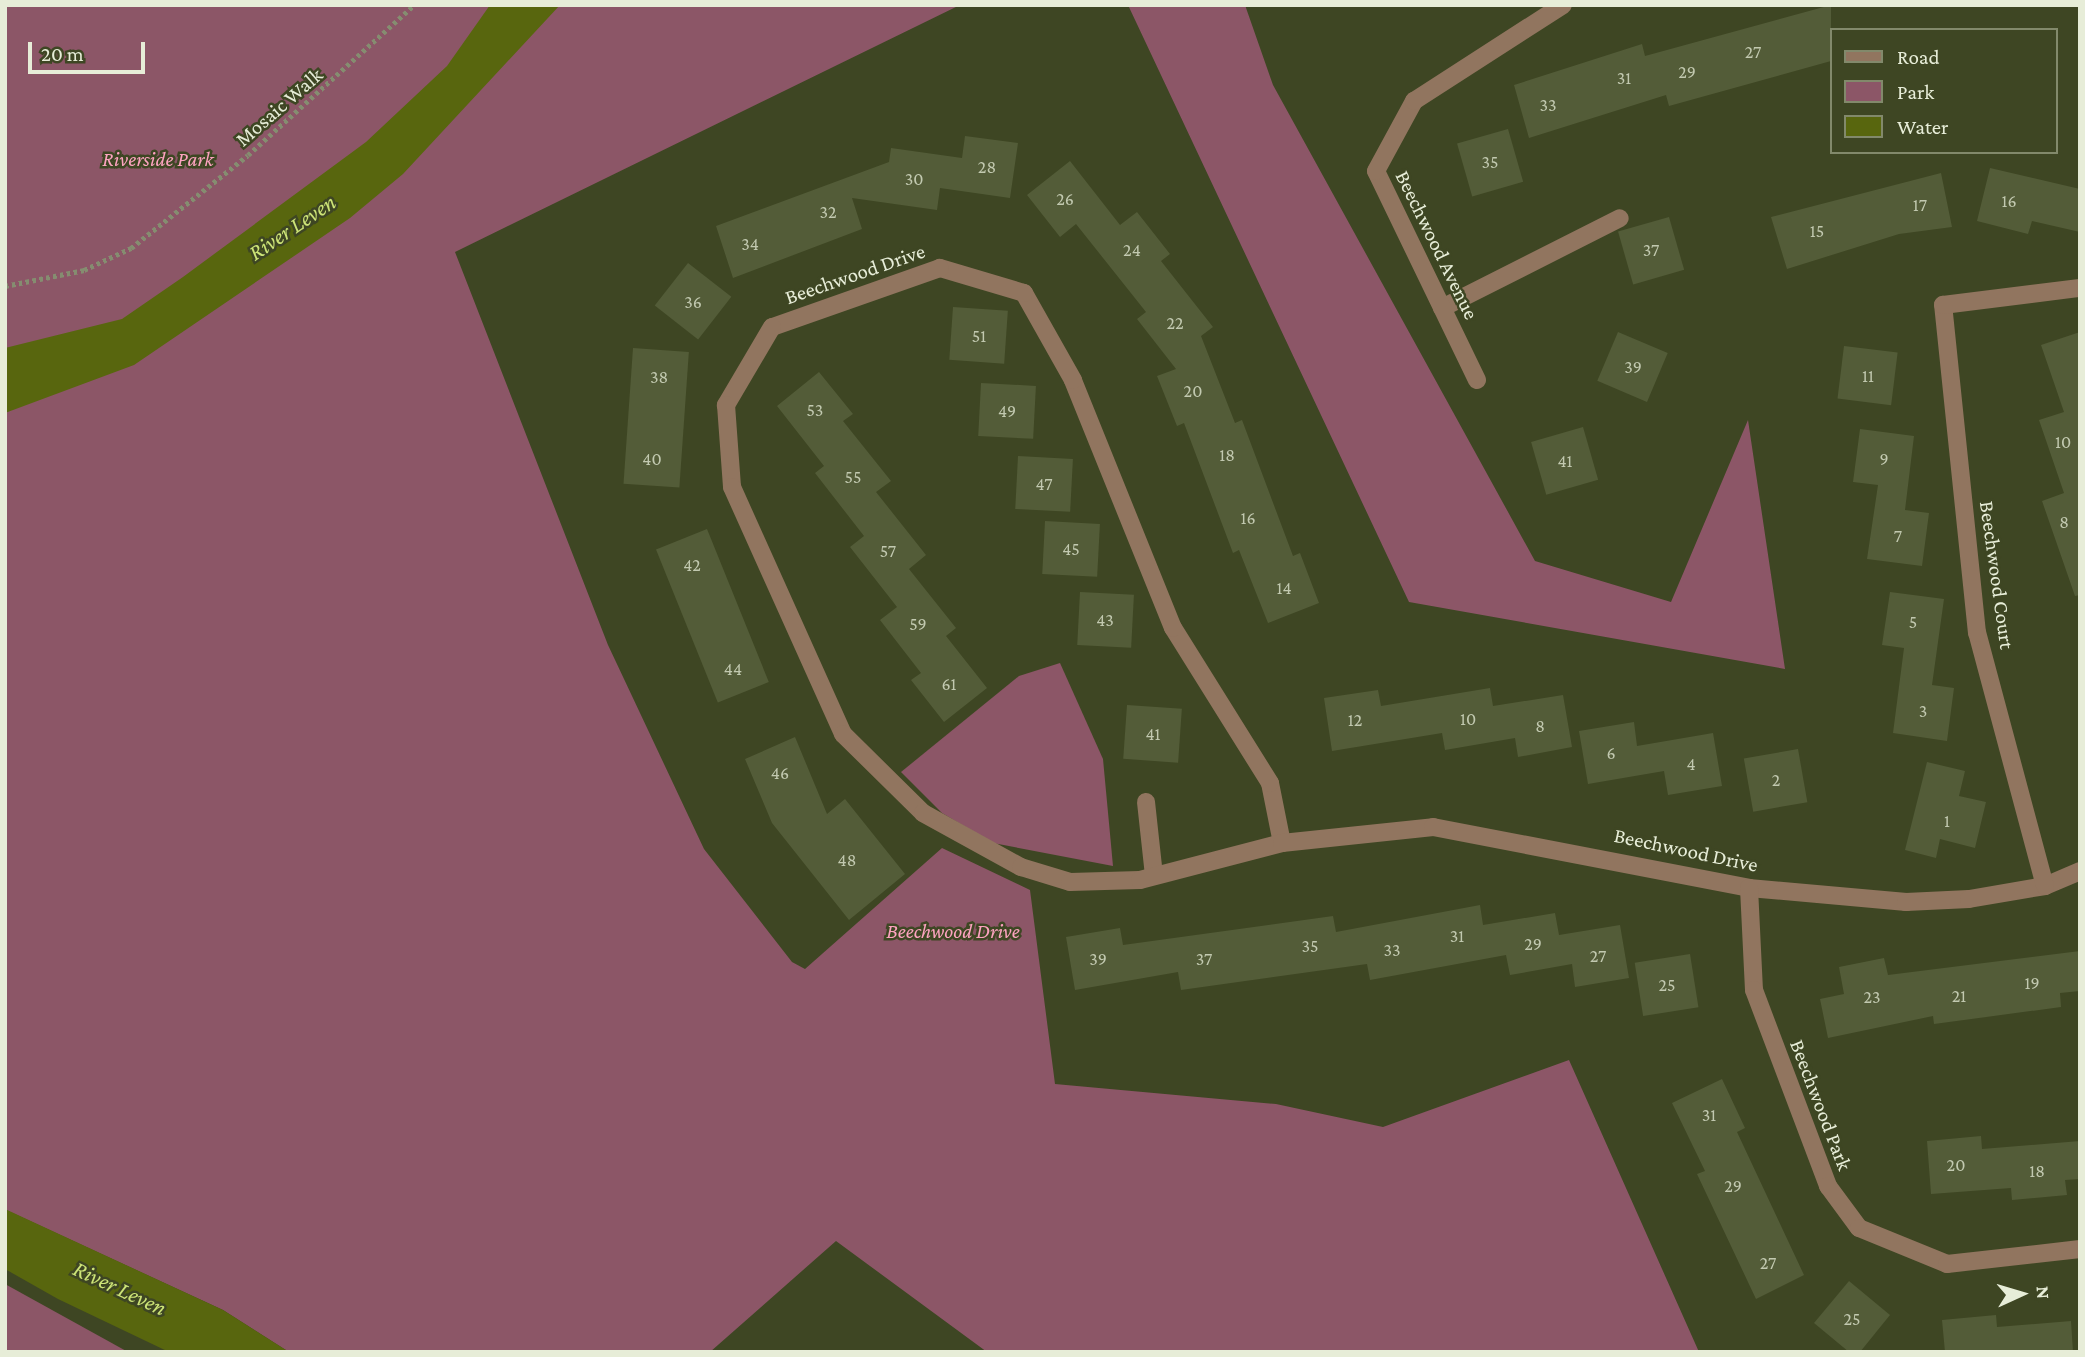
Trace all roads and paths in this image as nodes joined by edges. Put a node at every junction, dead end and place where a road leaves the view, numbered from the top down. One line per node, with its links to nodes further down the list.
1 (414, 5): 4 (path, Mosaic Walk)
2 (1563, 5): 6 (street, Beechwood Avenue)
3 (1620, 218): 6 (street)
4 (5, 286)
5 (2080, 288): 12 (street, Beechwood Court)
6 (1442, 308): 7 (street, Beechwood Avenue)
7 (1476, 380)
8 (1146, 802): 11 (street)
9 (1282, 843): 11 (street, Beechwood Drive); 11 (street, Beechwood Drive); 13 (street, Beechwood Drive)
10 (2080, 871): 12 (street, Beechwood Drive)
11 (1154, 876)
12 (2045, 886): 13 (street, Beechwood Drive)
13 (1749, 888): 14 (street, Beechwood Park)
14 (2080, 1249)

